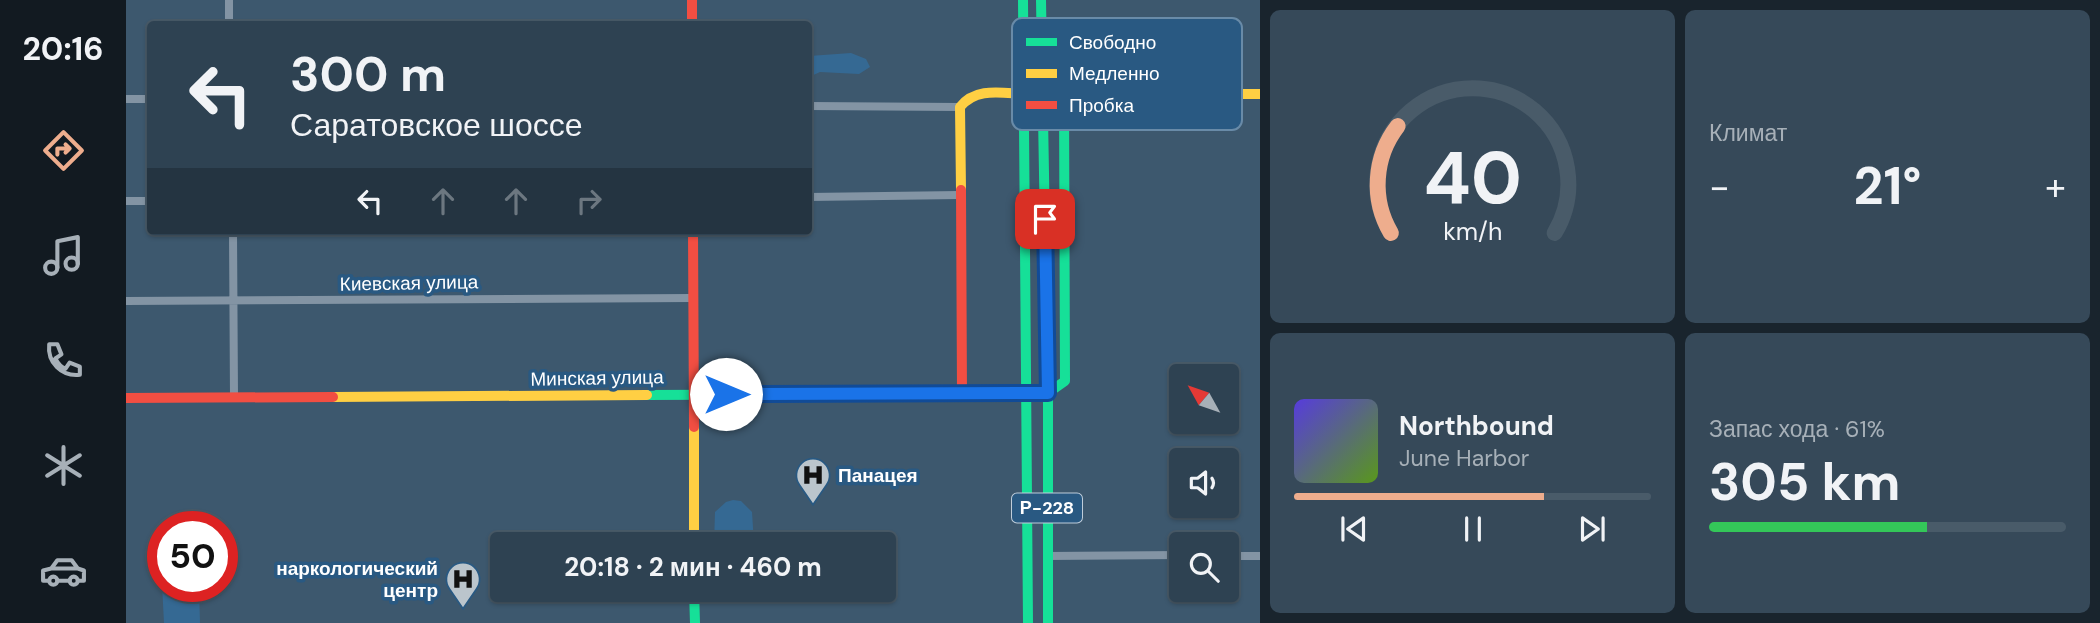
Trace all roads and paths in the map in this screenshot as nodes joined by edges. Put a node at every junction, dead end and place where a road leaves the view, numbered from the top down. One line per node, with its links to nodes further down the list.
1 (229, 0): 7 (street)
2 (692, 0): 8 (main road)
3 (1023, 0): 5 (main road)
4 (1041, 0): 6 (main road)
5 (1023, 18)
6 (1041, 18)
7 (229, 21)
8 (692, 21)
9 (1012, 94): 15 (main road)
10 (1242, 94): 11 (main road)
11 (1260, 94)
12 (126, 99): 13 (street)
13 (147, 99)
14 (812, 106): 15 (street)
15 (960, 107): 19 (main road)
16 (1024, 130): 29 (main road)
17 (1044, 130): 30 (main road)
18 (1063, 130): 30 (main road)
19 (960, 195): 20 (street); 28 (main road)
20 (812, 197)
21 (126, 201): 22 (street)
22 (147, 201)
23 (233, 235): 26 (street)
24 (693, 235): 25 (main road)
25 (693, 298): 26 (street, Киевская улица); 31 (main road)
26 (234, 299): 27 (street, Киевская улица); 32 (street)
27 (126, 301)
28 (962, 393): 29 (main road, Минская улица); 31 (main road, Минская улица)
29 (1026, 393): 30 (main road, Минская улица); 41 (main road)
30 (1048, 393): 36 (main road, Р-228)
31 (693, 394): 32 (main road, Минская улица); 34 (main road)
32 (234, 397): 33 (main road, Минская улица)
33 (126, 398)
34 (694, 532)
35 (1169, 555): 36 (street)
36 (1047, 556): 42 (main road, Р-228)
37 (1239, 556): 38 (street)
38 (1260, 556)
39 (694, 602): 40 (main road)
40 (695, 623)
41 (1028, 623)
42 (1048, 623)

